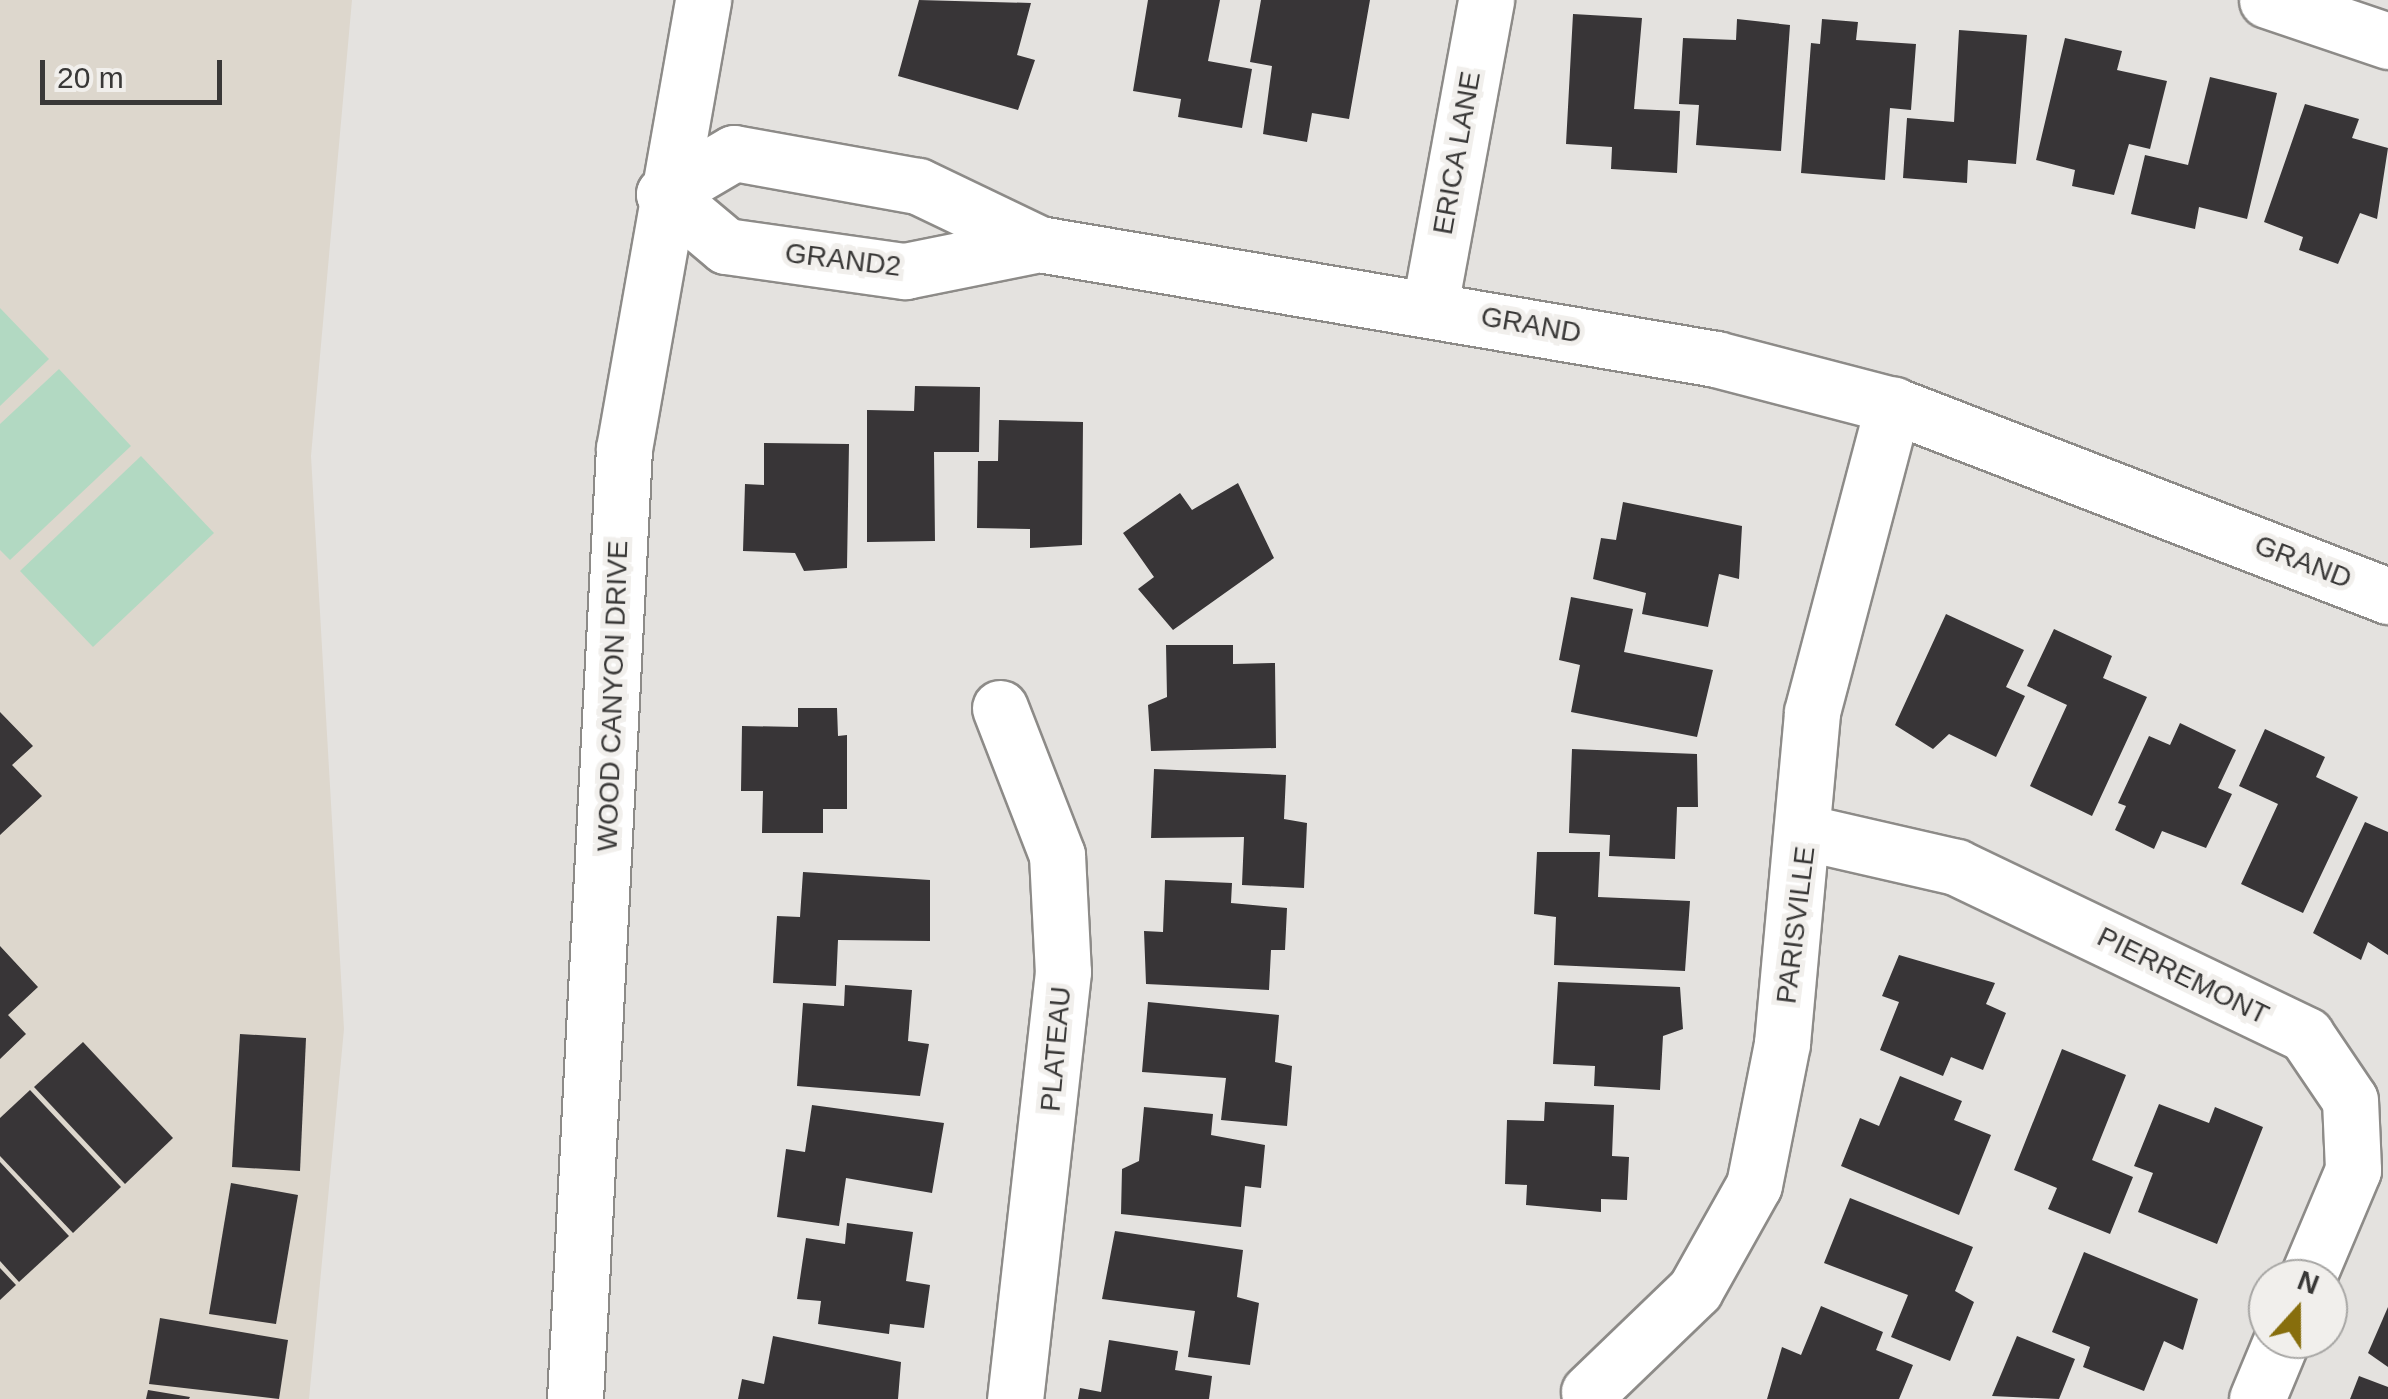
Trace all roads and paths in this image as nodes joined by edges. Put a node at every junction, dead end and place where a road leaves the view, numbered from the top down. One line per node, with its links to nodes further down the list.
1 (703, 0): 5 (street, WOOD CANYON DRIVE)
2 (1486, 0): 7 (street, ERICA LANE)
3 (2268, 0): 4 (street)
4 (2388, 41)
5 (664, 194): 6 (street, GRAND2); 6 (street, GRAND); 15 (street, WOOD CANYON DRIVE)
6 (1039, 244): 7 (street, GRAND)
7 (1430, 306): 8 (street, GRAND)
8 (1893, 405): 9 (street, GRAND); 11 (street, PARISVILLE)
9 (2388, 596)
10 (1000, 708): 16 (street, PLATEAU)
11 (1808, 833): 12 (street, PIERREMONT); 14 (street, PARISVILLE)
12 (2316, 1259)
13 (2274, 1359): 17 (street)
14 (1588, 1392)
15 (575, 1399)
16 (1014, 1399)
17 (2257, 1399)

